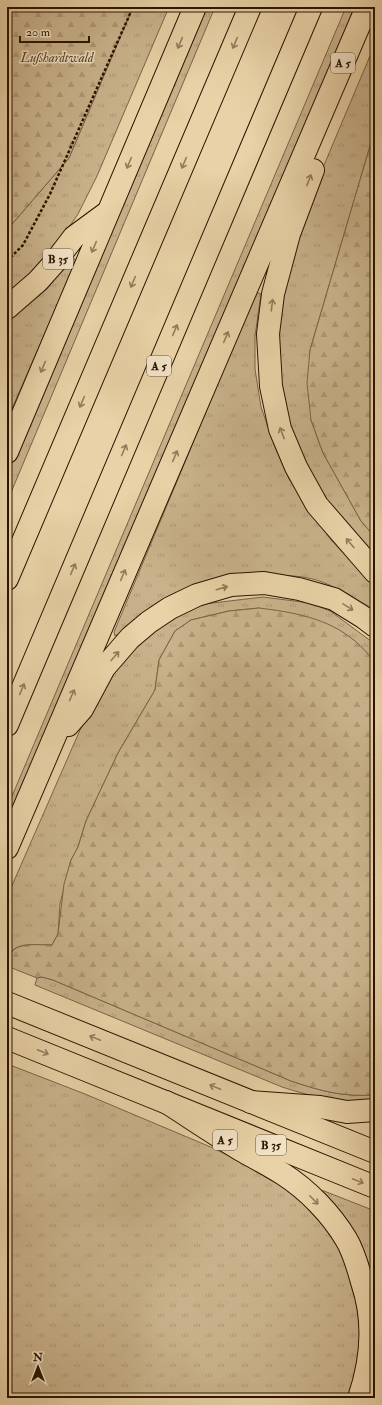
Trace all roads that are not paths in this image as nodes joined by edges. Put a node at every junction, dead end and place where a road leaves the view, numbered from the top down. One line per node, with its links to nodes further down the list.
1 (195, 7): 6 (highway, one-way to 6)
2 (250, 7): 10 (highway, one-way to 10)
3 (311, 7): 12 (highway, A 5, one-way to 3)
4 (367, 7): 5 (highway, A 5)
5 (319, 120): 9 (highway, A 5, one-way to 5); 13 (highway, A 5, one-way to 5)
6 (109, 211): 7 (highway, B 35); 8 (highway, one-way to 8)
7 (7, 308)
8 (7, 452)
9 (375, 572)
10 (7, 579)
11 (375, 626): 13 (highway, one-way to 11)
12 (7, 725)
13 (51, 744): 14 (highway)
14 (7, 848)
15 (7, 1003): 18 (highway, B 35, one-way to 15)
16 (7, 1038): 17 (highway, B 35, one-way to 17)
17 (166, 1102): 21 (highway, B 35, one-way to 21); 22 (highway, A 5, one-way to 22)
18 (251, 1102): 19 (highway); 20 (highway, B 35)
19 (375, 1110)
20 (375, 1152)
21 (375, 1188)
22 (359, 1398)

